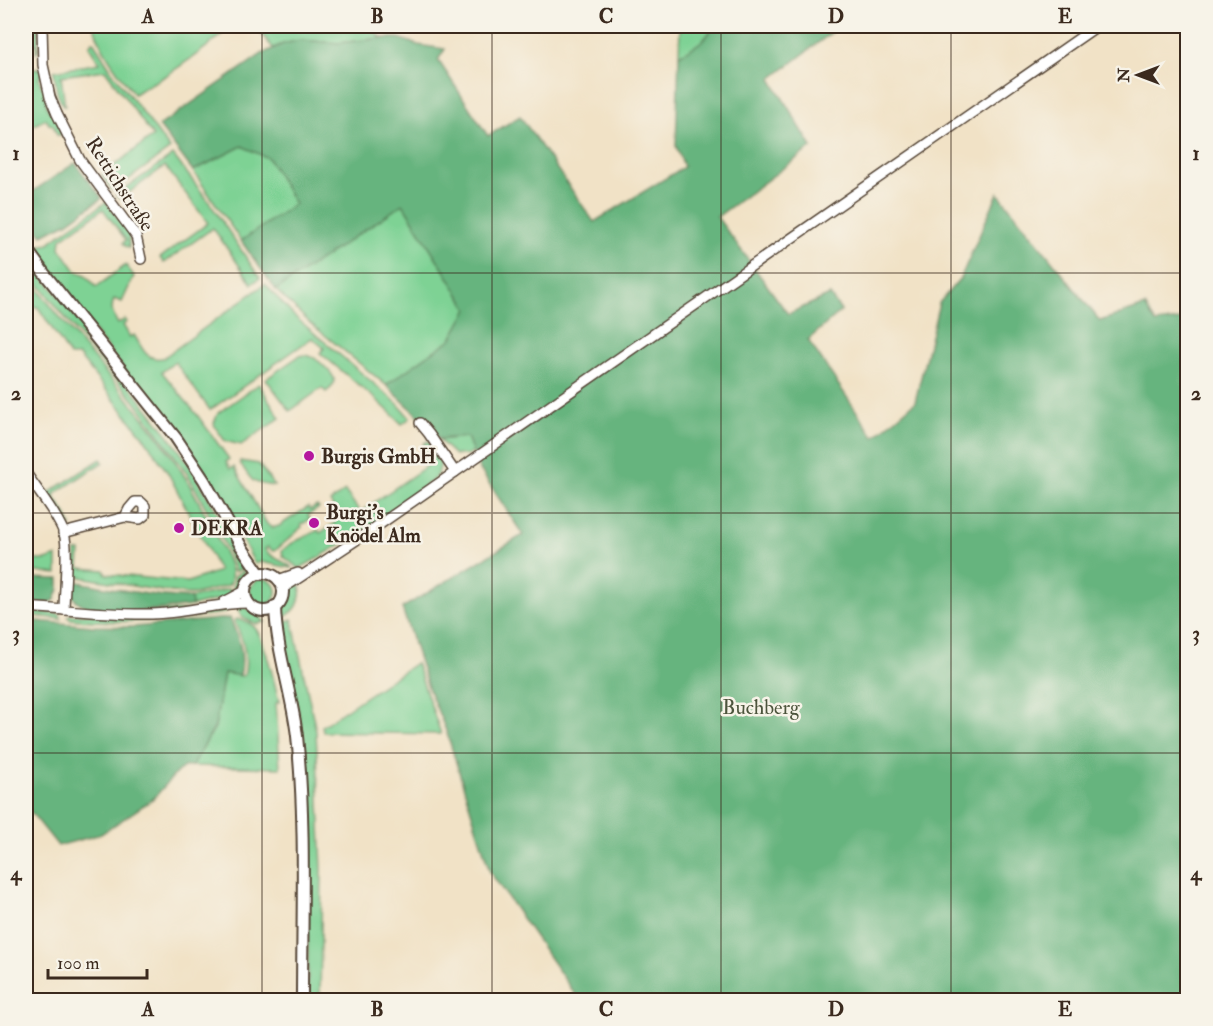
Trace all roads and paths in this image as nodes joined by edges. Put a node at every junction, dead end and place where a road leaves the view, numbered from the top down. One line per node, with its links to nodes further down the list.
1 (42, 26): 4 (street, Rettichstraße)
2 (1097, 26): 6 (street)
3 (26, 248): 10 (main road)
4 (141, 259)
5 (420, 423): 6 (street)
6 (454, 472): 13 (street)
7 (26, 473): 9 (street)
8 (125, 517): 9 (street)
9 (63, 533): 19 (street)
10 (241, 546): 11 (main road); 12 (main road)
11 (260, 574): 12 (main road); 13 (main road)
12 (249, 580): 14 (main road)
13 (280, 585): 17 (main road)
14 (245, 591): 15 (main road); 16 (street)
15 (249, 603): 16 (street); 20 (main road)
16 (219, 604): 19 (street)
17 (275, 606): 20 (main road); 21 (main road)
18 (26, 607): 19 (street)
19 (64, 610)
20 (264, 610): 21 (main road)
21 (281, 649): 22 (main road)
22 (302, 1000)

